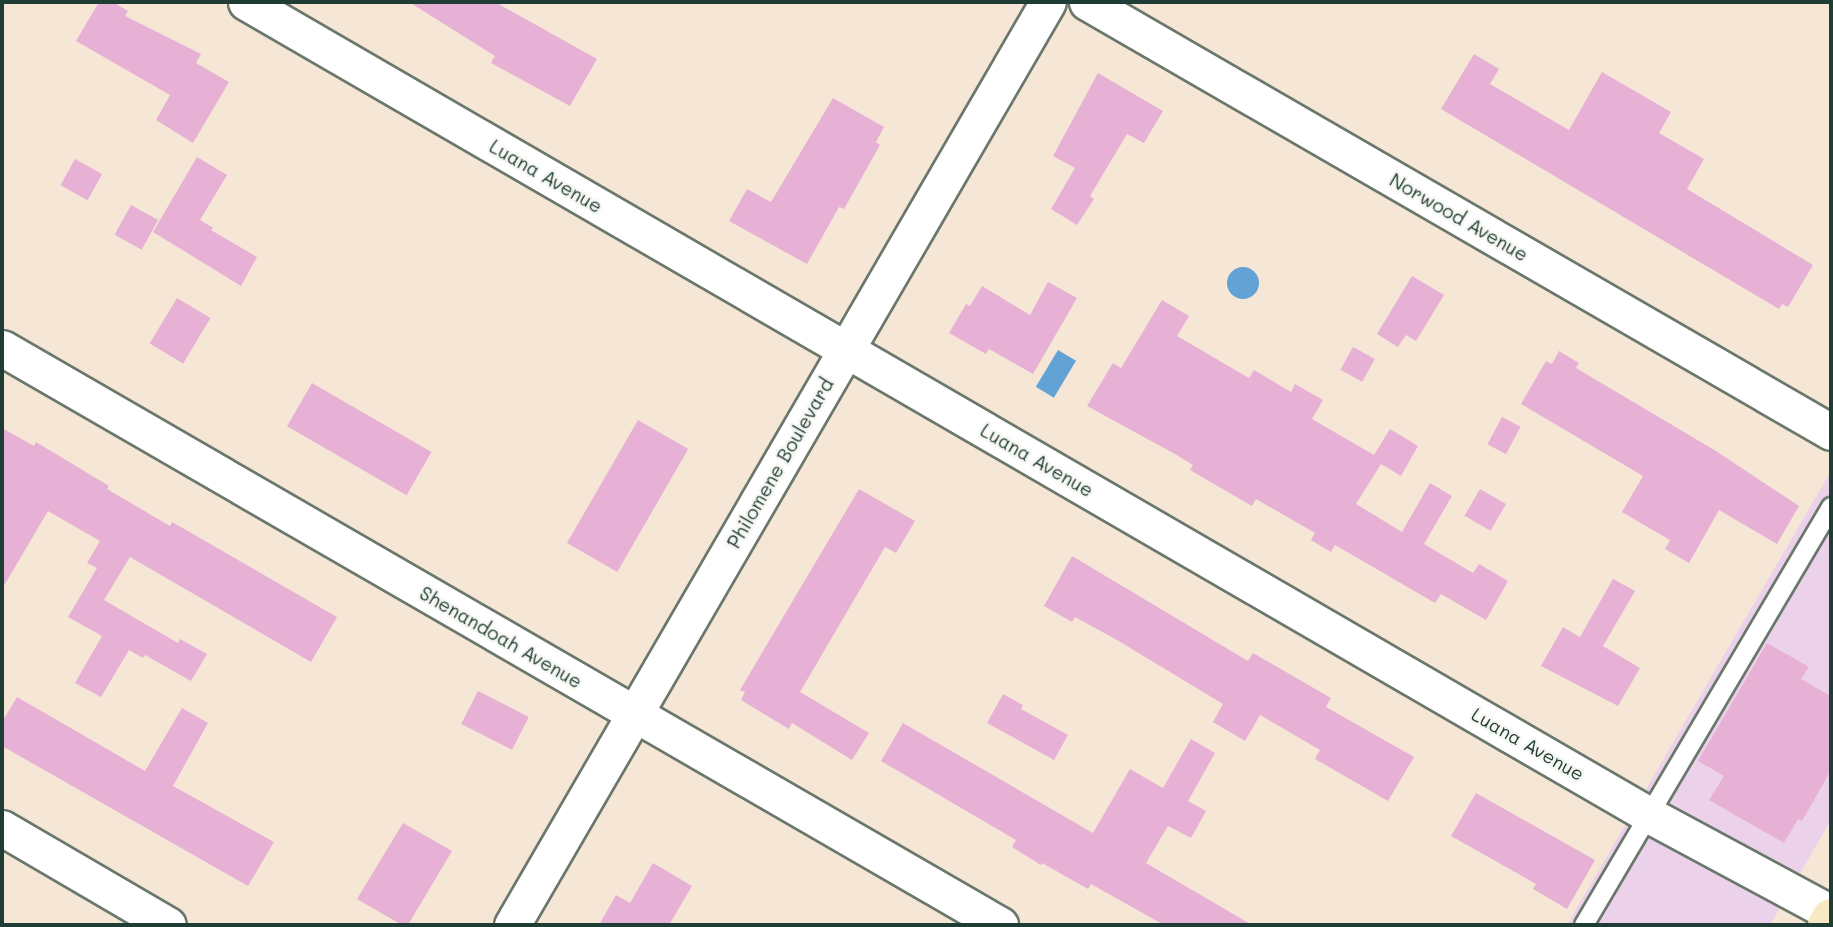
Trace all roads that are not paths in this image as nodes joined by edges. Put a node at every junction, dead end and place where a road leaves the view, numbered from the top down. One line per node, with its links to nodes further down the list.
1 (246, 2): 5 (street, Luana Avenue)
2 (1048, 2): 5 (street, Philomene Boulevard)
3 (1087, 2): 6 (street, Norwood Avenue)
4 (2, 348): 8 (street, Shenandoah Avenue)
5 (846, 349): 8 (street, Philomene Boulevard); 9 (street, Luana Avenue)
6 (1831, 432)
7 (1831, 507): 9 (lane)
8 (634, 714): 13 (street, Philomene Boulevard); 14 (street, Shenandoah Avenue)
9 (1649, 815): 11 (street, Luana Avenue); 15 (lane)
10 (2, 828): 12 (street)
11 (1831, 915): 16 (main road)
12 (168, 925)
13 (512, 925)
14 (1000, 925)
15 (1584, 925)
16 (1827, 925)

